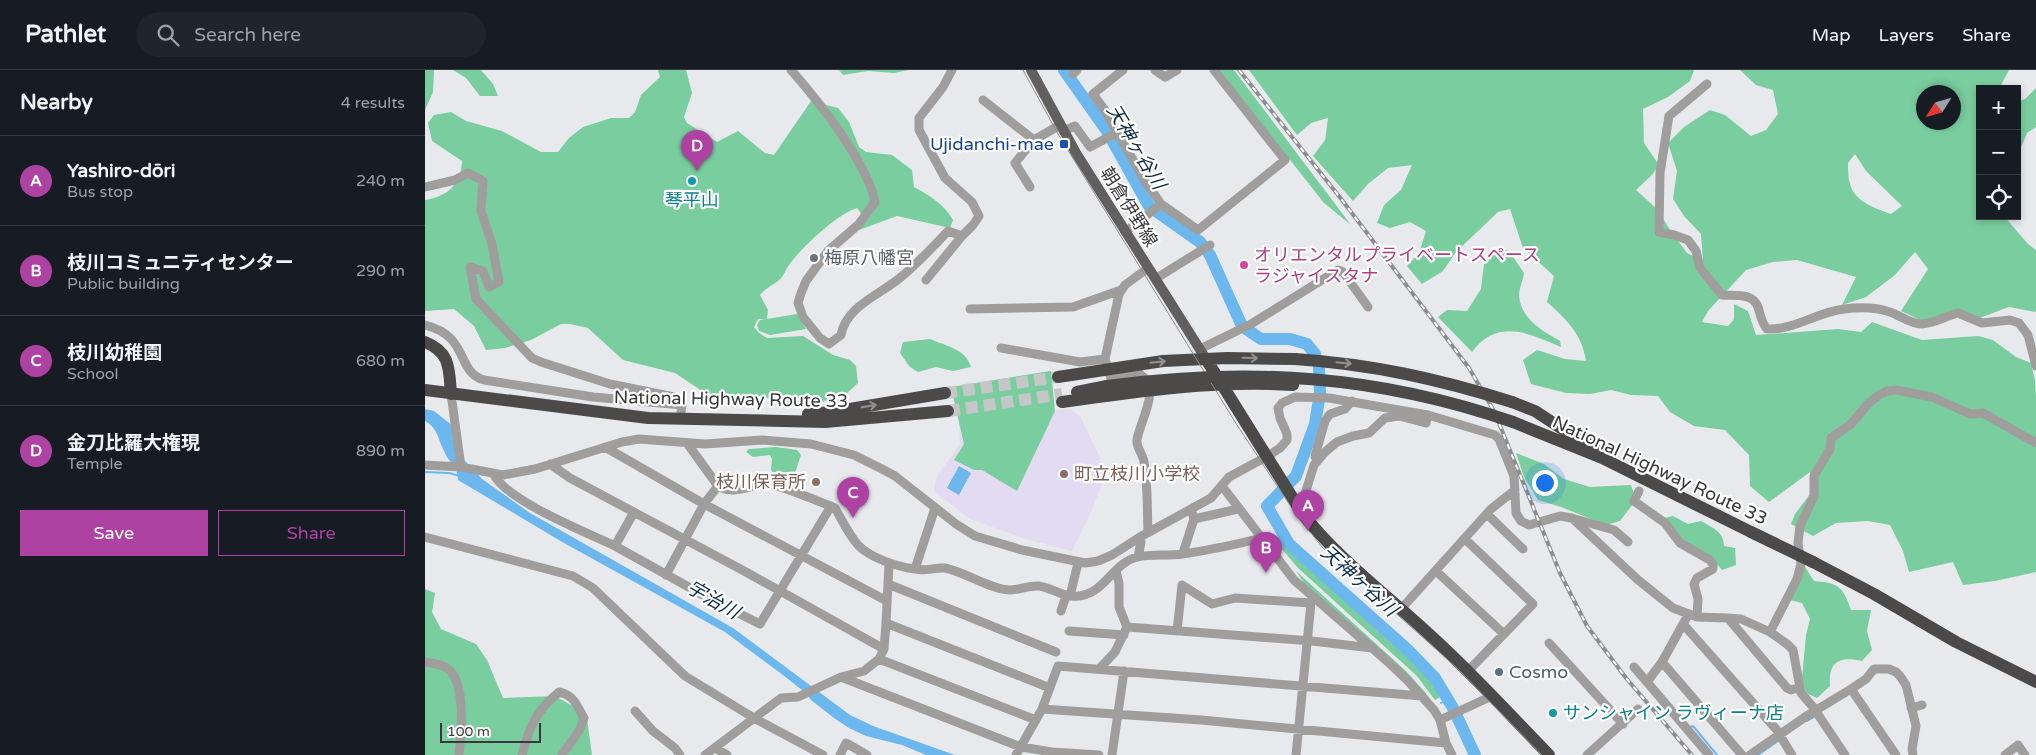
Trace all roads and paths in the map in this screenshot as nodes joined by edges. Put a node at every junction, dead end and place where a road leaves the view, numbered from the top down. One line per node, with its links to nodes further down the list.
1 (791, 70): 17 (street)
2 (952, 70): 17 (street)
3 (1031, 70): 10 (main road, 朝倉伊野線)
4 (1123, 70): 11 (street)
5 (1155, 70): 6 (street)
6 (1177, 70)
7 (1214, 70): 15 (street)
8 (1707, 84): 30 (street)
9 (983, 100): 12 (street)
10 (1061, 128): 11 (street); 12 (street); 16 (main road, 朝倉伊野線)
11 (1116, 133): 15 (street)
12 (1034, 140): 14 (street)
13 (425, 187): 38 (street)
14 (1030, 187)
15 (1157, 208): 16 (street)
16 (1125, 232): 19 (main road, 朝倉伊野線)
17 (962, 236): 21 (street)
18 (1210, 246): 20 (street)
19 (1148, 268): 20 (main road, 朝倉伊野線); 22 (street)
20 (1155, 279): 28 (main road, 朝倉伊野線)
21 (926, 280)
22 (1121, 290): 24 (street); 29 (street)
23 (1368, 308): 28 (street)
24 (970, 309)
25 (425, 325): 38 (street)
26 (425, 342): 36 (highway)
27 (1001, 348): 29 (street)
28 (1203, 354): 29 (highway, one-way to 28); 32 (highway); 54 (highway, one-way to 54, bridge)
29 (1106, 364): 31 (highway); 34 (street)
30 (2036, 366)
31 (1058, 376)
32 (1221, 383): 34 (highway); 44 (highway); 48 (highway)
33 (425, 390): 36 (highway, National Highway Route 33)
34 (1149, 390): 44 (highway, bridge); 69 (street)
35 (945, 393): 42 (highway, one-way to 35)
36 (451, 394): 42 (highway, National Highway Route 33); 52 (street)
37 (1352, 402): 39 (street); 48 (street); 49 (street)
38 (681, 405): 42 (street)
39 (1380, 407): 41 (street); 43 (street)
40 (949, 414): 42 (highway, National Highway Route 33)
41 (1428, 415): 43 (street); 57 (street)
42 (680, 419)
43 (1383, 420): 49 (street)
44 (1515, 427): 54 (highway)
45 (687, 443): 47 (street); 55 (street); 62 (street)
46 (2036, 443): 100 (street)
47 (605, 446): 50 (street); 60 (street)
48 (1268, 456): 56 (street); 59 (highway)
49 (1317, 462): 59 (street)
50 (550, 464): 53 (street); 65 (street)
51 (425, 465): 52 (street)
52 (461, 468): 53 (street)
53 (494, 475): 76 (street)
54 (1644, 478): 116 (highway, National Highway Route 33, bridge)
55 (718, 486): 60 (street); 61 (street)
56 (1222, 486): 63 (street); 64 (street)
57 (1515, 490): 66 (street); 67 (street)
58 (1639, 491): 95 (street)
59 (1294, 500): 92 (highway)
60 (704, 504): 73 (street); 79 (street)
61 (831, 506): 79 (street); 81 (street)
62 (935, 508): 82 (street); 83 (street)
63 (1191, 509): 68 (street); 69 (street)
64 (1238, 509): 68 (street); 72 (street)
65 (634, 512): 73 (street); 76 (street)
66 (1487, 514): 74 (street); 77 (street)
67 (1572, 518): 75 (street); 95 (street)
68 (1195, 519): 78 (street)
69 (1148, 532): 71 (street)
70 (425, 537): 130 (street)
71 (1139, 537): 80 (street); 82 (street)
72 (1261, 538): 78 (street); 91 (street)
73 (685, 539): 86 (street); 88 (street)
74 (1465, 539): 85 (street); 101 (street)
75 (1628, 542)
76 (615, 546): 86 (street)
77 (1523, 549)
78 (1183, 554): 80 (street)
79 (802, 555): 88 (street); 90 (street)
80 (1138, 557): 84 (street)
81 (889, 563): 83 (street); 87 (street)
82 (1078, 563): 89 (street)
83 (915, 570): 89 (street)
84 (1116, 571): 89 (street); 98 (street)
85 (1436, 571): 92 (street); 101 (street)
86 (667, 575): 88 (street)
87 (888, 584): 90 (street); 106 (street)
88 (780, 590): 105 (street)
89 (1068, 596): 93 (street)
90 (887, 601): 96 (street)
91 (1314, 601): 99 (street); 102 (street); 104 (street)
92 (1401, 608): 113 (highway)
93 (1061, 611)
94 (1728, 618): 95 (street); 100 (street); 119 (street)
95 (1689, 619): 109 (street); 135 (street)
96 (886, 622): 105 (street); 118 (street)
97 (1069, 630): 98 (street)
98 (1126, 631): 99 (street); 111 (street)
99 (1177, 632): 102 (street)
100 (1770, 632): 119 (street)
101 (1504, 634): 113 (street)
102 (1309, 642): 104 (street); 117 (street)
103 (1549, 643): 133 (street)
104 (1372, 648): 121 (street)
105 (884, 649): 107 (street)
106 (1055, 652)
107 (879, 659): 114 (street); 132 (street)
108 (425, 662): 140 (street)
109 (1662, 662): 115 (street); 156 (street)
110 (1634, 667): 115 (street)
111 (1100, 668): 112 (street); 118 (street)
112 (1124, 671): 117 (street); 129 (street)
113 (1468, 672): 122 (highway)
114 (841, 677): 130 (street); 138 (street)
115 (1647, 682): 155 (street)
116 (2036, 682)
117 (1303, 685): 121 (street); 134 (street)
118 (1050, 688): 125 (street)
119 (1798, 688): 128 (street)
120 (1851, 689): 124 (street); 128 (street); 160 (street)
121 (1422, 696): 131 (street)
122 (1492, 696): 131 (street); 153 (highway)
123 (1922, 705): 124 (street)
124 (1911, 708): 161 (street)
125 (1042, 709): 129 (street); 132 (street)
126 (1638, 709): 133 (street)
127 (635, 711): 143 (street)
128 (1815, 711): 135 (street); 159 (street)
129 (1117, 715): 134 (street); 150 (street)
130 (754, 718): 137 (street); 146 (street)
131 (1442, 719): 136 (street)
132 (1036, 720): 138 (street)
133 (1623, 724): 154 (street)
134 (1298, 730): 136 (street); 151 (street)
135 (1779, 735): 157 (street); 158 (street)
136 (1446, 743): 152 (street)
137 (715, 748): 144 (street); 145 (street)
138 (1018, 751): 139 (street)
139 (1052, 754): 149 (street)
140 (459, 755)
141 (521, 755): 142 (street)
142 (562, 755)
143 (680, 755)
144 (705, 755)
145 (727, 755)
146 (823, 755)
147 (839, 755): 148 (street)
148 (867, 755)
149 (1099, 755)
150 (1112, 755)
151 (1296, 755)
152 (1452, 755)
153 (1549, 755)
154 (1587, 755)
155 (1709, 755)
156 (1742, 755)
157 (1750, 755)
158 (1792, 755)
159 (1845, 755)
160 (1896, 755)
161 (1913, 755)
162 (2005, 755): 163 (street)
163 (2025, 755)

